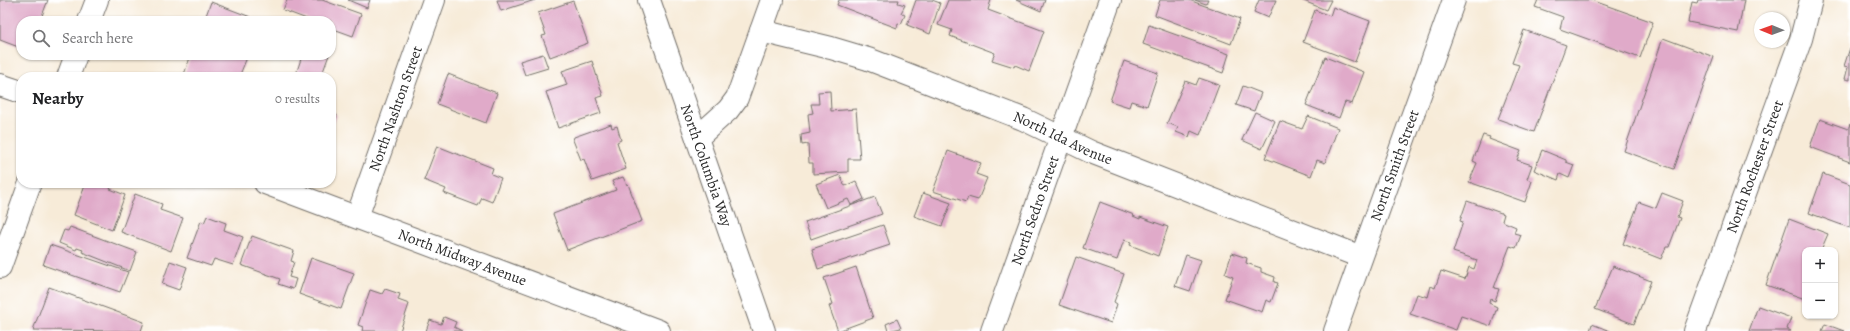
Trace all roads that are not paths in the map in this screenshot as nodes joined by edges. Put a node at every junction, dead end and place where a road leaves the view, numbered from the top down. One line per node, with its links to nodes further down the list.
1 (97, 0): 8 (street)
2 (434, 0): 18 (street, North Nashton Street)
3 (649, 0): 15 (street, North Columbia Way)
4 (772, 0): 9 (street)
5 (1110, 0): 14 (street, North Sedro Street)
6 (1454, 0): 19 (street, North Smith Street)
7 (1811, 0): 25 (street, North Rochester Street)
8 (91, 16)
9 (761, 31): 14 (street, North Ida Avenue); 15 (street)
10 (74, 60): 11 (street)
11 (70, 72)
12 (0, 85): 13 (street)
13 (16, 90)
14 (1060, 137): 19 (street, North Ida Avenue); 23 (street, North Sedro Street)
15 (697, 138): 22 (street, North Columbia Way)
16 (28, 188): 20 (street)
17 (279, 188): 18 (street, North Midway Avenue)
18 (357, 217): 21 (street, North Midway Avenue)
19 (1361, 257): 24 (street, North Smith Street)
20 (0, 266)
21 (659, 331)
22 (764, 331)
23 (992, 331)
24 (1335, 331)
25 (1695, 331)

